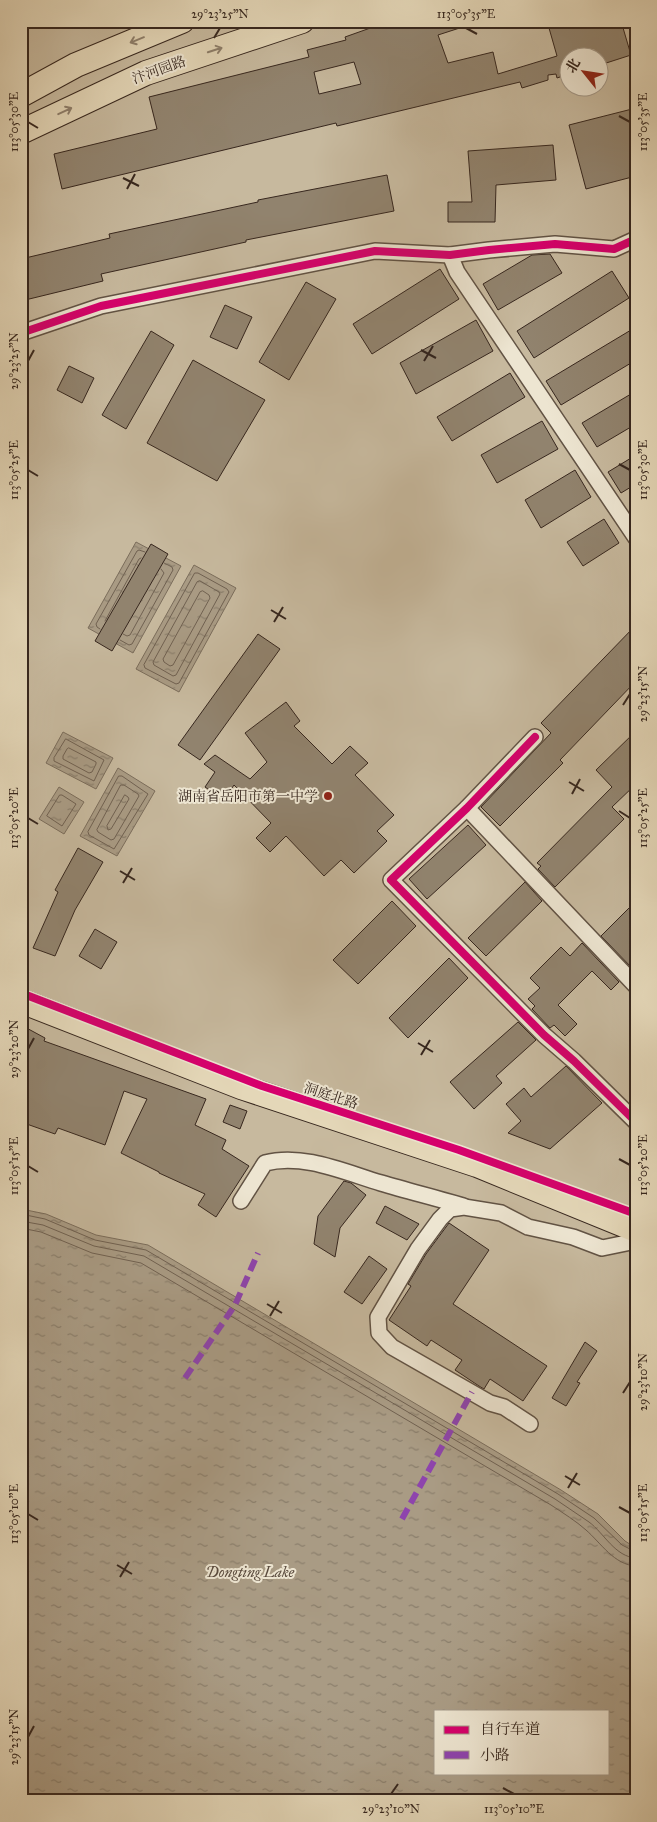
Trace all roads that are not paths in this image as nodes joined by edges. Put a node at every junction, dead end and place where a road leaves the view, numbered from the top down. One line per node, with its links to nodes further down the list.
1 (182, 21): 3 (main road, one-way to 3)
2 (302, 21): 4 (main road, 汴河园路, one-way to 2)
3 (21, 95)
4 (21, 132)
5 (636, 239): 6 (street)
6 (450, 255): 7 (street); 8 (street)
7 (21, 333)
8 (636, 538)
9 (535, 737): 10 (street)
10 (466, 808): 11 (street); 14 (street)
11 (636, 986)
12 (21, 993): 17 (main road, 洞庭北路)
13 (21, 1001): 18 (main road, 洞庭北路)
14 (636, 1122)
15 (241, 1201): 16 (street)
16 (464, 1207): 19 (street); 20 (street)
17 (636, 1214)
18 (636, 1230)
19 (636, 1241)
20 (530, 1424)

